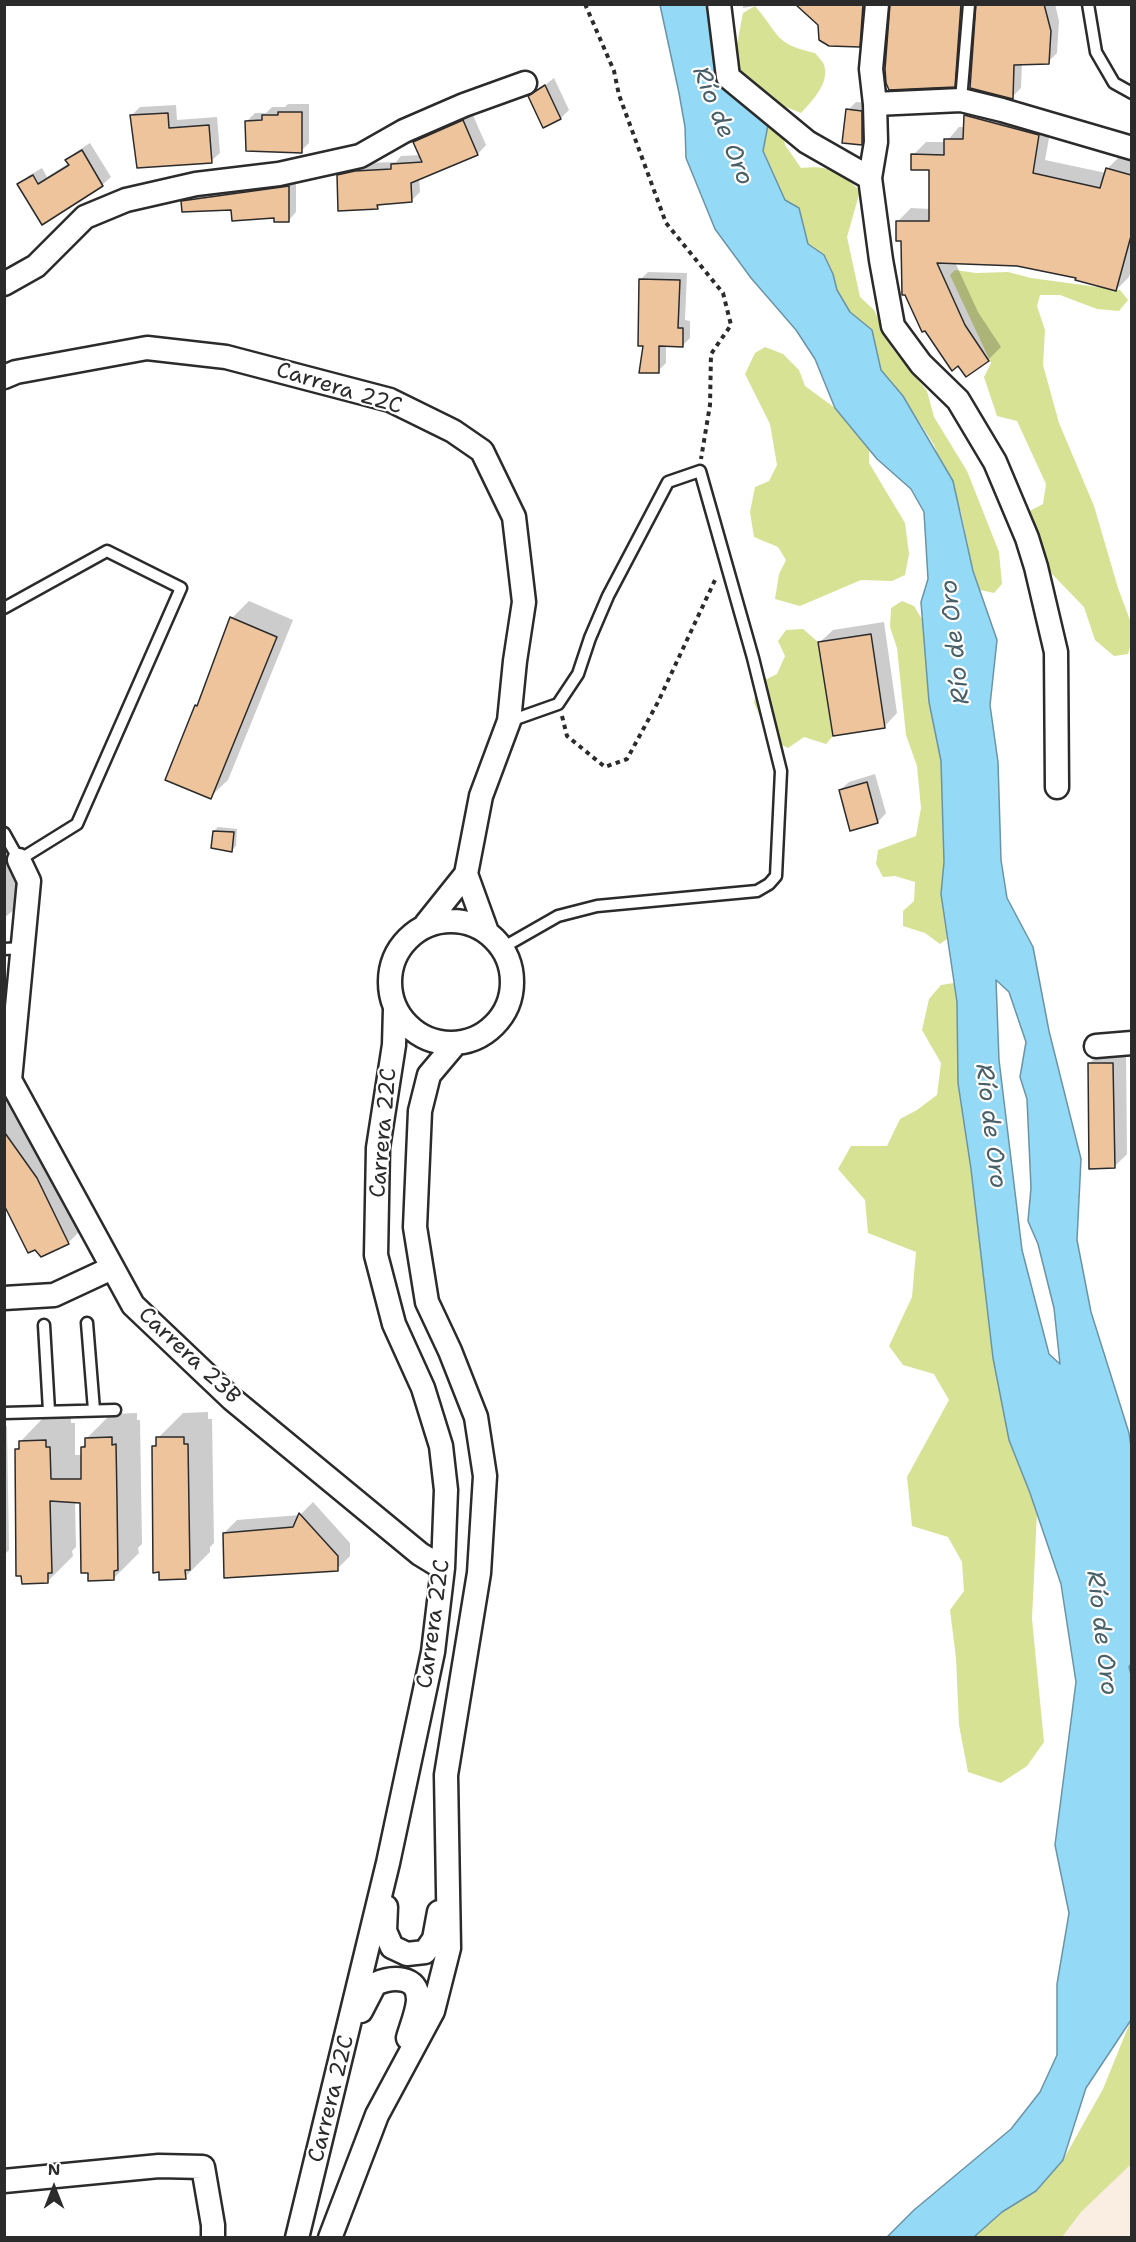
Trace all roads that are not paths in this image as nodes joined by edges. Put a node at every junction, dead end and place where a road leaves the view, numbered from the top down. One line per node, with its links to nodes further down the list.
1 (719, 4): 10 (street)
2 (877, 4): 8 (street)
3 (969, 4): 7 (lane)
4 (1088, 4): 6 (lane)
5 (525, 84): 11 (street)
6 (1131, 93)
7 (961, 100): 8 (street); 9 (street)
8 (875, 104): 10 (street)
9 (1131, 148)
10 (870, 178): 15 (street)
11 (4, 284)
12 (4, 377): 14 (street, Carrera 22C)
13 (4, 608): 17 (lane)
14 (509, 721): 18 (street, Carrera 22C); 20 (lane)
15 (1057, 787)
16 (4, 833): 17 (lane)
17 (19, 860): 21 (street)
18 (466, 874): 19 (street, Carrera 22C); 20 (street)
19 (426, 924): 20 (street); 22 (street)
20 (495, 940): 23 (street)
21 (14, 948): 26 (street, Carrera 23B)
22 (395, 1008): 23 (street); 34 (street, Carrera 22C)
23 (456, 1043): 36 (street, Carrera 22C)
24 (1131, 1043): 25 (street)
25 (1095, 1046)
26 (112, 1268): 27 (street); 34 (street, Carrera 23B)
27 (4, 1298)
28 (87, 1323): 30 (lane)
29 (44, 1325): 32 (lane)
30 (94, 1410): 31 (lane); 32 (lane)
31 (115, 1410)
32 (49, 1412): 33 (lane)
33 (4, 1413)
34 (443, 1568): 35 (street, Carrera 22C)
35 (388, 1863): 36 (street); 37 (street, Carrera 22C)
36 (447, 1865): 38 (street, Carrera 22C)
37 (345, 2043): 38 (street); 41 (street, Carrera 22C)
38 (401, 2069): 42 (street, Carrera 22C)
39 (4, 2181): 40 (street)
40 (213, 2238)
41 (297, 2238)
42 (330, 2238)

